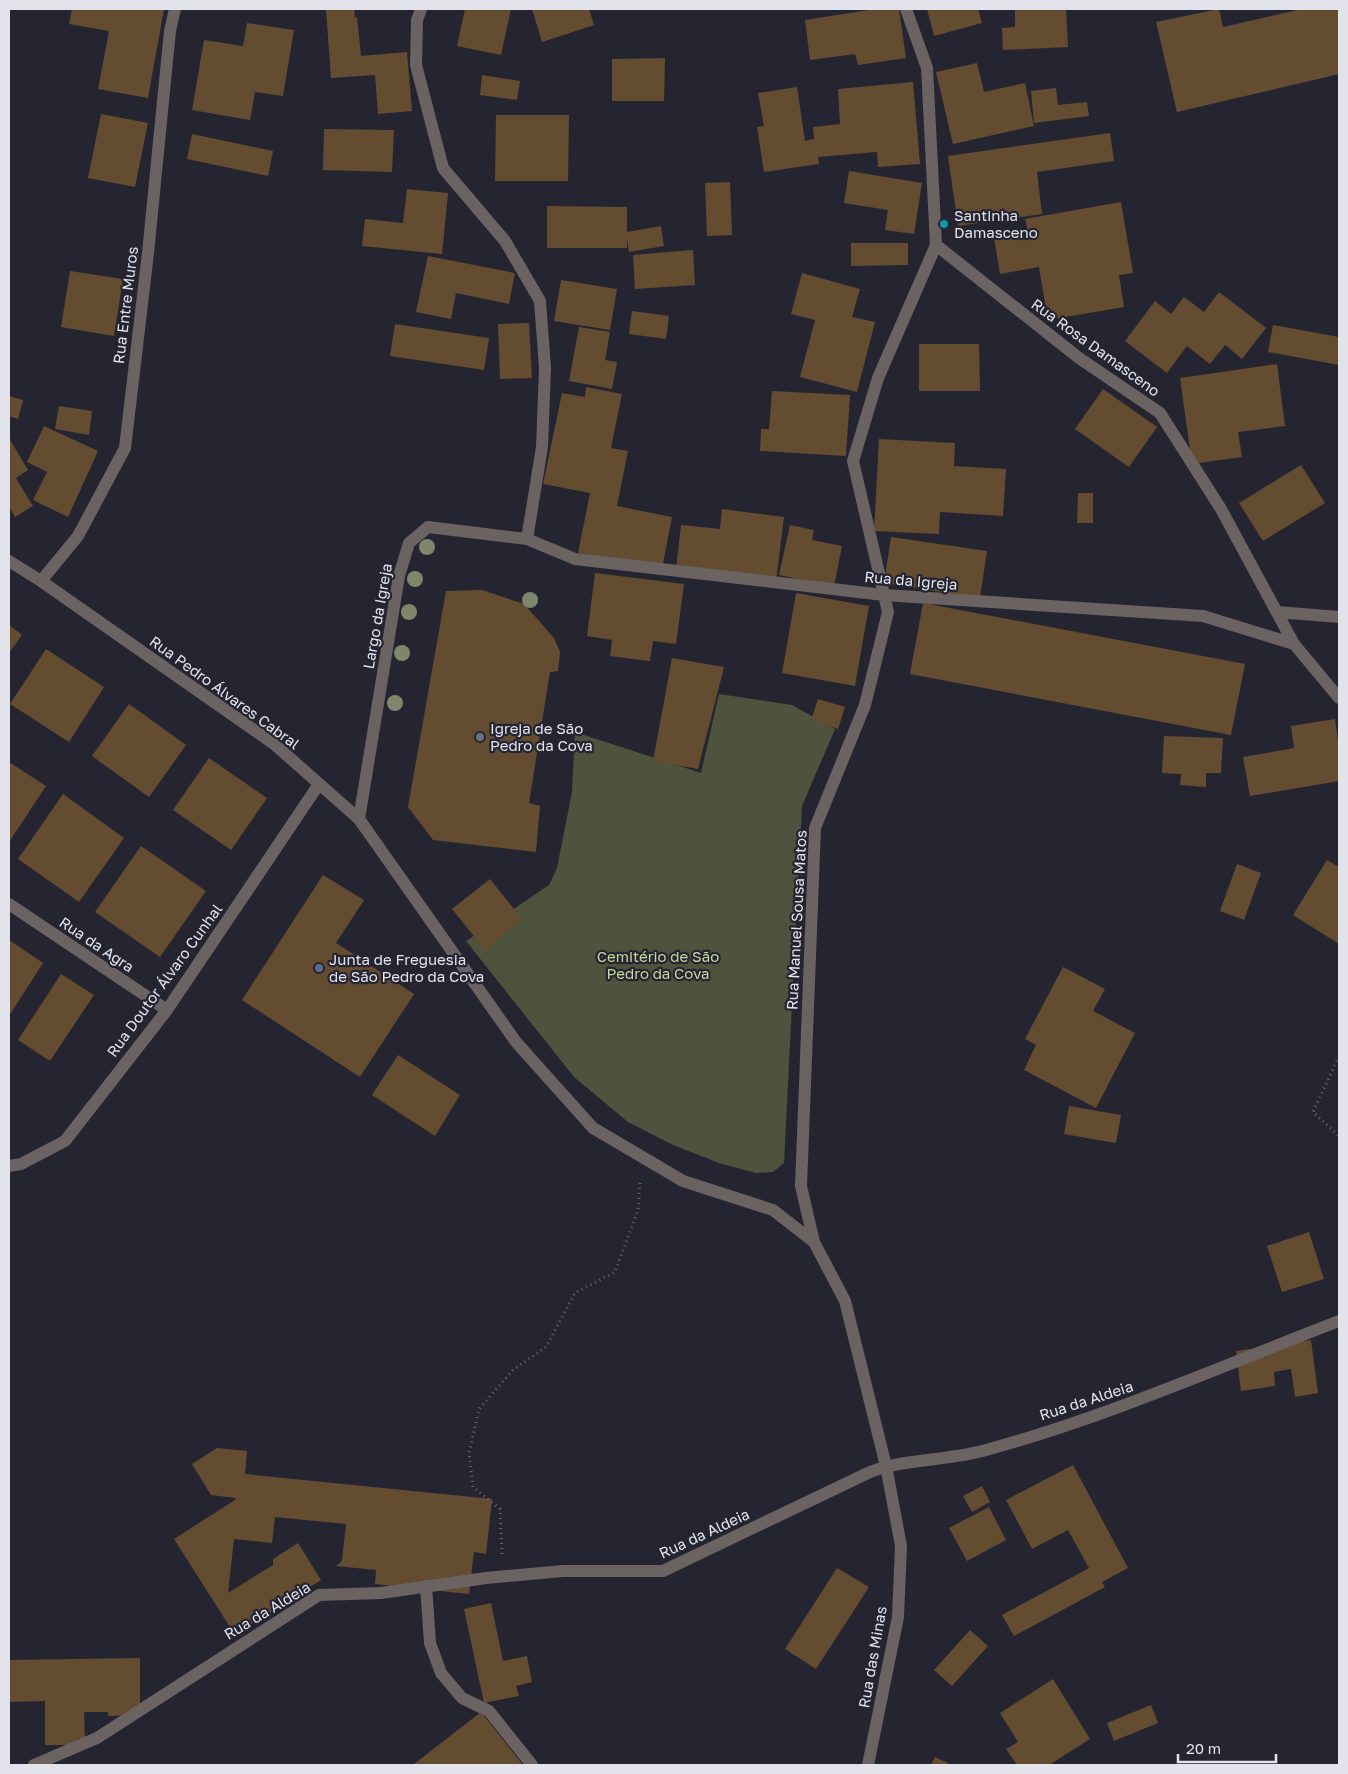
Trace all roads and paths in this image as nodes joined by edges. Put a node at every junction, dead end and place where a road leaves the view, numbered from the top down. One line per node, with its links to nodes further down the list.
1 (175, 9): 7 (street, Rua Entre Muros)
2 (421, 9): 5 (street)
3 (906, 9): 4 (street)
4 (936, 244): 8 (street, Rua Manuel Sousa Matos); 9 (street, Rua Rosa Damasceno)
5 (527, 539): 8 (street, Rua da Igreja); 14 (street, Largo da Igreja)
6 (9, 561): 7 (street, Rua Pedro Álvares Cabral)
7 (41, 581): 13 (street, Rua Pedro Álvares Cabral)
8 (884, 595): 11 (street, Rua da Igreja); 21 (street, Rua Manuel Sousa Matos)
9 (1277, 612): 10 (street); 11 (street, Rua Rosa Damasceno)
10 (1339, 617)
11 (1294, 644): 12 (street, Rua Rosa Damasceno)
12 (1339, 698)
13 (319, 784): 14 (street, Rua Pedro Álvares Cabral); 16 (street, Rua Doutor Álvaro Cunhal)
14 (359, 819): 19 (street, Rua Pedro Álvares Cabral)
15 (9, 904): 16 (street, Rua da Agra)
16 (167, 1010): 20 (street, Rua Doutor Álvaro Cunhal)
17 (1339, 1056): 18 (path)
18 (1339, 1136)
19 (642, 1157): 21 (street, Rua Pedro Álvares Cabral); 24 (path)
20 (9, 1166)
21 (814, 1242): 23 (street, Rua Manuel Sousa Matos)
22 (1339, 1321): 23 (street, Rua da Aldeia)
23 (886, 1466): 24 (street, Rua da Aldeia); 28 (street, Rua das Minas)
24 (503, 1576): 25 (street, Rua da Aldeia)
25 (426, 1586): 26 (street, Rua da Aldeia); 27 (street)
26 (34, 1765)
27 (532, 1765)
28 (868, 1765)

